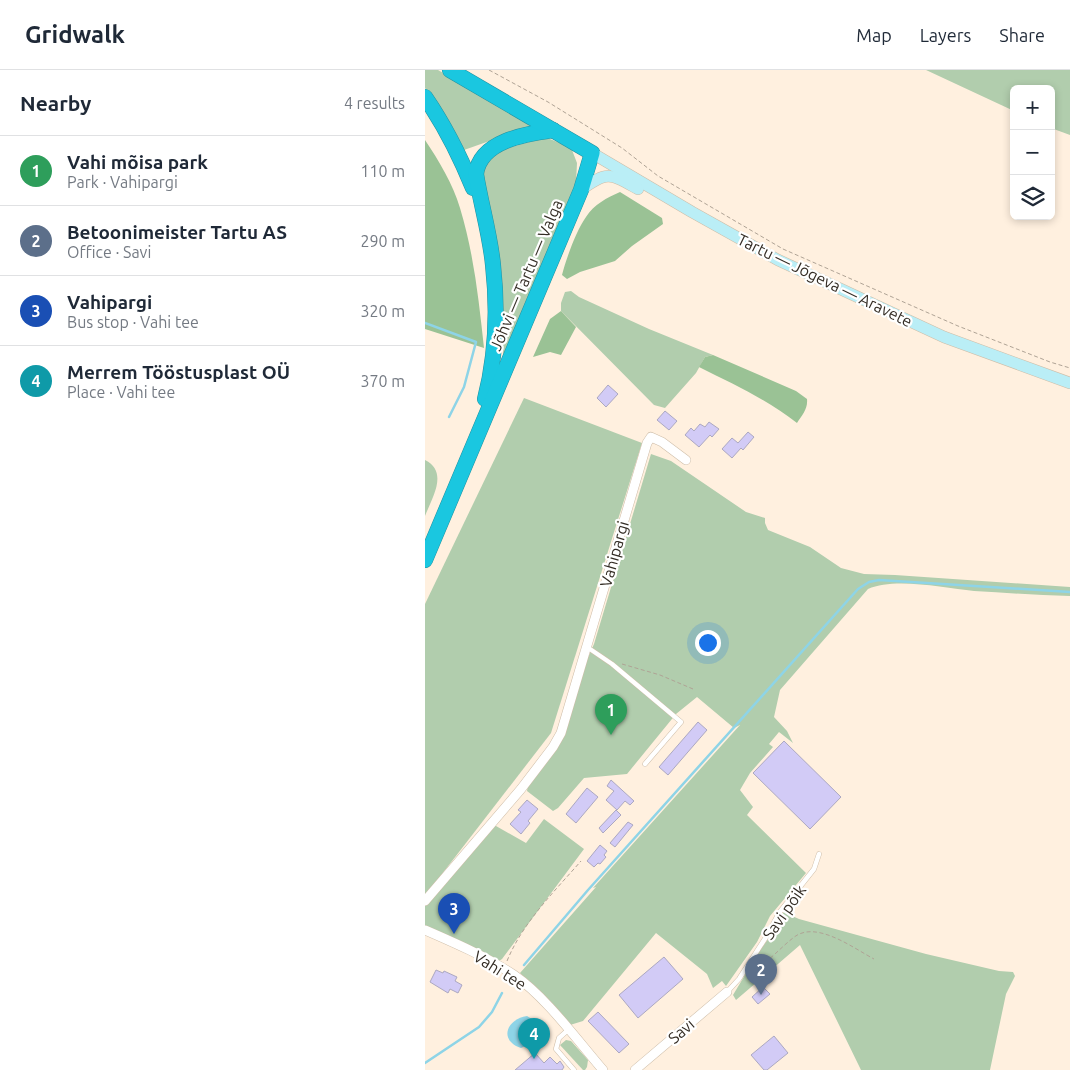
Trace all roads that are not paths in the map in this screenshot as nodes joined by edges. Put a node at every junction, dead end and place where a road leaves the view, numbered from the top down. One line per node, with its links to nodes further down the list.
1 (450, 70): 3 (highway)
2 (425, 97): 7 (highway)
3 (553, 130): 4 (highway); 7 (highway)
4 (592, 153): 5 (highway, Jõhvi — Tartu — Valga); 6 (main road, Tartu — Jõgeva — Aravete)
5 (581, 190): 6 (main road); 10 (highway, Jõhvi — Tartu — Valga)
6 (692, 212): 8 (main road, Tartu — Jõgeva — Aravete)
7 (487, 230): 10 (highway)
8 (1070, 383)
9 (687, 460): 12 (street, Vahipargi)
10 (466, 462): 11 (highway, Jõhvi — Tartu — Valga)
11 (425, 560)
12 (587, 647): 13 (lane); 15 (street, Vahipargi)
13 (645, 764)
14 (819, 854): 17 (lane, Savi põik)
15 (425, 901)
16 (425, 930): 18 (street, Vahi tee)
17 (727, 992): 21 (street, Savi)
18 (569, 1030): 19 (street, Vahi tee); 20 (lane)
19 (597, 1068)
20 (574, 1070)
21 (635, 1070)

